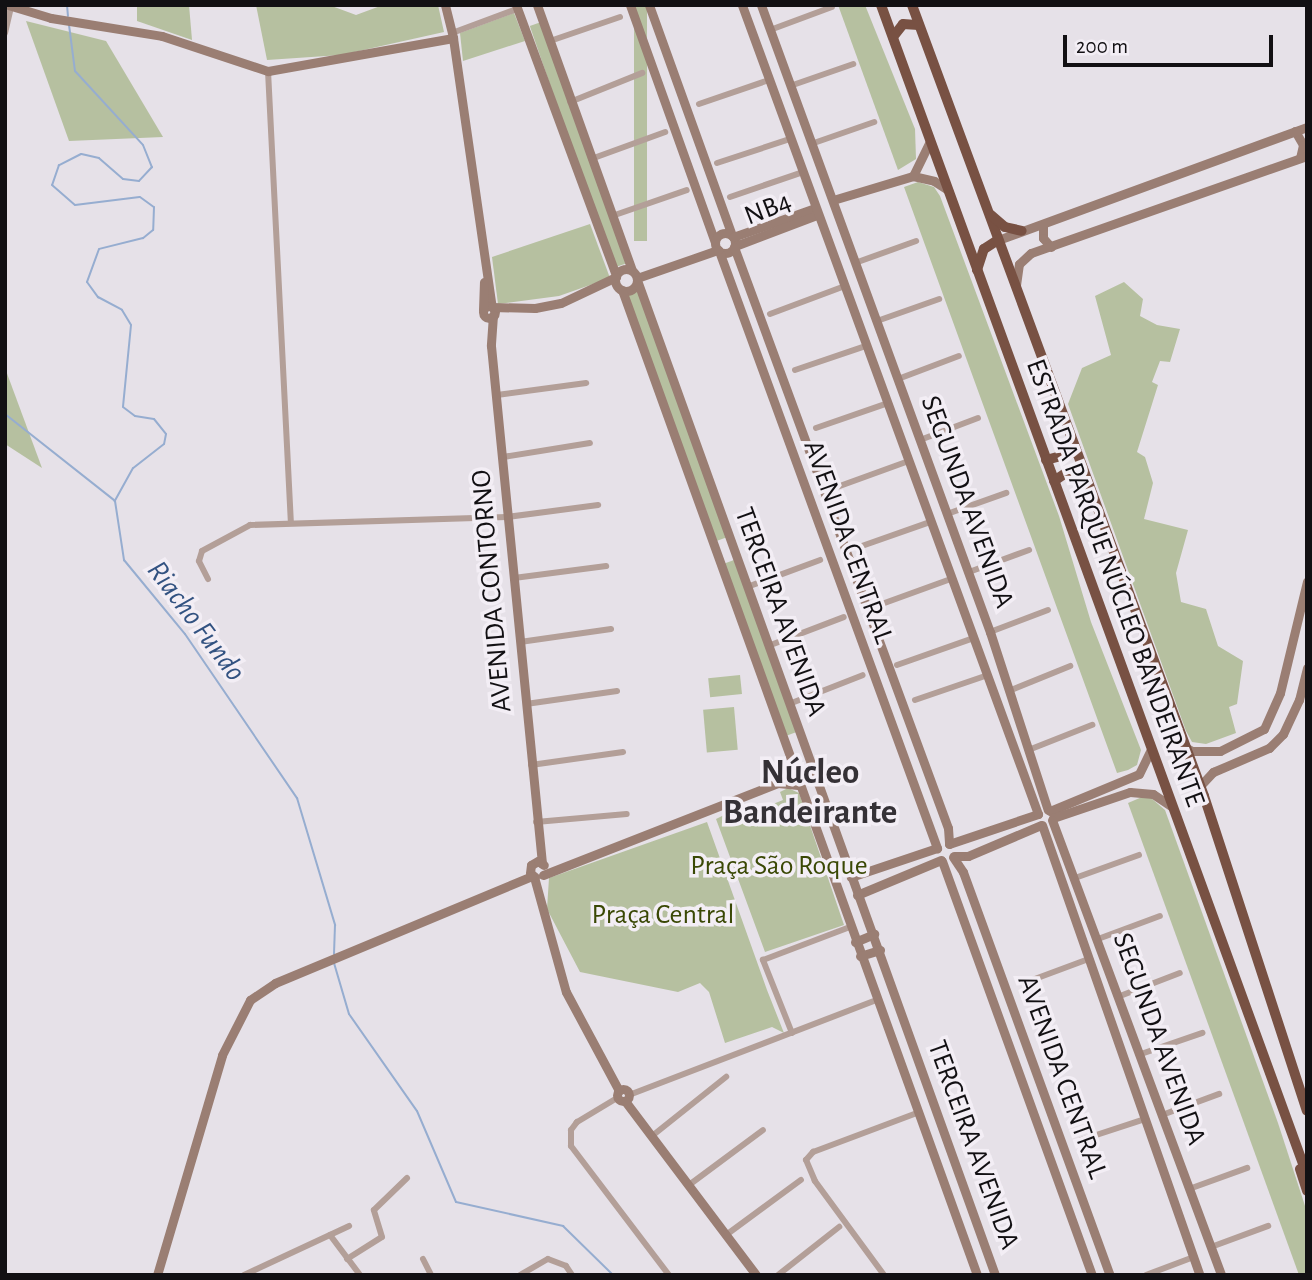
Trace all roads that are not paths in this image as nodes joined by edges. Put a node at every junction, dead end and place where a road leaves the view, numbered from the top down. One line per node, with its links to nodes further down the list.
1 (445, 5): 16 (street, AVENIDA CONTORNO)
2 (630, 5): 50 (street, AVENIDA CENTRAL)
3 (649, 5): 48 (street, AVENIDA CENTRAL)
4 (742, 5): 22 (street, SEGUNDA AVENIDA)
5 (761, 5): 14 (street, SEGUNDA AVENIDA)
6 (881, 5): 17 (highway, ESTRADA PARQUE NÚCLEO BANDEIRANTE)
7 (912, 5): 13 (highway, ESTRADA PARQUE NÚCLEO BANDEIRANTE)
8 (9, 6): 15 (street); 20 (street)
9 (832, 7): 14 (street)
10 (539, 11): 11 (street); 18 (street, TERCEIRA AVENIDA)
11 (519, 14): 16 (street); 55 (street, TERCEIRA AVENIDA)
12 (620, 17): 18 (street)
13 (919, 25): 17 (highway); 43 (highway, ESTRADA PARQUE NÚCLEO BANDEIRANTE)
14 (770, 30): 23 (street, SEGUNDA AVENIDA)
15 (5, 33)
16 (453, 35): 20 (street); 59 (street, AVENIDA CONTORNO)
17 (893, 37): 31 (highway, ESTRADA PARQUE NÚCLEO BANDEIRANTE)
18 (550, 41): 24 (street, TERCEIRA AVENIDA)
19 (853, 64): 23 (street)
20 (268, 71): 91 (street)
21 (642, 73): 24 (street)
22 (769, 80): 25 (street); 30 (street, SEGUNDA AVENIDA)
23 (790, 86): 32 (street, SEGUNDA AVENIDA)
24 (570, 102): 34 (street, TERCEIRA AVENIDA)
25 (699, 104)
26 (874, 122): 32 (street)
27 (1307, 127): 28 (street)
28 (1295, 131): 33 (street); 45 (street)
29 (665, 132): 34 (street)
30 (790, 138): 35 (street); 36 (street, SEGUNDA AVENIDA)
31 (930, 141): 37 (street); 39 (highway, ESTRADA PARQUE NÚCLEO BANDEIRANTE)
32 (811, 144): 41 (street, SEGUNDA AVENIDA)
33 (1304, 157): 51 (street)
34 (592, 159): 44 (street, TERCEIRA AVENIDA)
35 (717, 163)
36 (803, 172): 40 (street); 42 (street, SEGUNDA AVENIDA)
37 (913, 176): 39 (street); 41 (street, NB4)
38 (687, 190): 44 (street)
39 (948, 190): 53 (highway, ESTRADA PARQUE NÚCLEO BANDEIRANTE)
40 (730, 197)
41 (835, 205): 42 (street); 42 (street); 52 (street, SEGUNDA AVENIDA)
42 (817, 211): 48 (street, NB4); 56 (street, SEGUNDA AVENIDA)
43 (989, 214): 46 (highway); 47 (highway, ESTRADA PARQUE NÚCLEO BANDEIRANTE)
44 (612, 216): 54 (street, TERCEIRA AVENIDA)
45 (1043, 226): 46 (street); 51 (street)
46 (1022, 231): 47 (street)
47 (998, 240): 53 (highway); 57 (highway, ESTRADA PARQUE NÚCLEO BANDEIRANTE)
48 (733, 241): 50 (street); 50 (street); 76 (street, AVENIDA CENTRAL)
49 (916, 241): 52 (street)
50 (717, 247): 54 (street, NB4); 78 (street, AVENIDA CENTRAL)
51 (1051, 247): 57 (street)
52 (855, 263): 61 (street, SEGUNDA AVENIDA)
53 (977, 271): 80 (highway, ESTRADA PARQUE NÚCLEO BANDEIRANTE)
54 (635, 275): 55 (street); 55 (street); 93 (street, TERCEIRA AVENIDA)
55 (618, 282): 59 (street); 94 (street, TERCEIRA AVENIDA)
56 (845, 286): 60 (street); 62 (street, SEGUNDA AVENIDA)
57 (1016, 290): 77 (highway, ESTRADA PARQUE NÚCLEO BANDEIRANTE)
58 (939, 299): 61 (street)
59 (490, 312): 67 (street, AVENIDA CONTORNO)
60 (770, 314)
61 (877, 321): 65 (street, SEGUNDA AVENIDA)
62 (866, 346): 64 (street); 69 (street, SEGUNDA AVENIDA)
63 (960, 356): 65 (street)
64 (795, 370)
65 (898, 379): 68 (street, SEGUNDA AVENIDA)
66 (586, 383): 67 (street)
67 (497, 395): 79 (street, AVENIDA CONTORNO)
68 (904, 397): 69 (street); 70 (street, SEGUNDA AVENIDA)
69 (888, 403): 71 (street, SEGUNDA AVENIDA); 73 (street)
70 (910, 412): 71 (street); 74 (street, SEGUNDA AVENIDA)
71 (893, 418): 81 (street, SEGUNDA AVENIDA)
72 (978, 418): 74 (street)
73 (816, 428)
74 (920, 440): 89 (street, SEGUNDA AVENIDA)
75 (590, 443): 79 (street)
76 (808, 445): 78 (street); 82 (street, AVENIDA CENTRAL)
77 (1075, 452): 80 (highway); 84 (highway, ESTRADA PARQUE NÚCLEO BANDEIRANTE)
78 (792, 456): 83 (street, AVENIDA CENTRAL)
79 (503, 457): 90 (street, AVENIDA CONTORNO)
80 (1046, 460): 85 (highway, ESTRADA PARQUE NÚCLEO BANDEIRANTE)
81 (909, 461): 86 (street); 92 (street, SEGUNDA AVENIDA)
82 (815, 465): 83 (street); 119 (street, AVENIDA CENTRAL)
83 (797, 470): 124 (street, AVENIDA CENTRAL)
84 (1083, 472): 85 (highway); 136 (highway, ESTRADA PARQUE NÚCLEO BANDEIRANTE)
85 (1054, 481): 138 (highway, ESTRADA PARQUE NÚCLEO BANDEIRANTE)
86 (837, 487)
87 (1006, 492): 89 (street)
88 (598, 505): 90 (street)
89 (947, 514): 101 (street, SEGUNDA AVENIDA)
90 (508, 517): 91 (street); 102 (street, AVENIDA CONTORNO)
91 (291, 521): 103 (street)
92 (930, 522): 95 (street); 104 (street, SEGUNDA AVENIDA)
93 (729, 537): 94 (street); 97 (street, TERCEIRA AVENIDA)
94 (713, 545): 99 (street, TERCEIRA AVENIDA)
95 (859, 547)
96 (1029, 550): 101 (street)
97 (736, 555): 99 (street); 106 (street, TERCEIRA AVENIDA)
98 (820, 560): 106 (street)
99 (719, 562): 134 (street, TERCEIRA AVENIDA)
100 (606, 566): 102 (street)
101 (969, 572): 112 (street, SEGUNDA AVENIDA)
102 (514, 578): 114 (street, AVENIDA CONTORNO)
103 (208, 579)
104 (950, 579): 108 (street); 113 (street, SEGUNDA AVENIDA)
105 (1307, 581): 107 (street)
106 (747, 587): 116 (street, TERCEIRA AVENIDA)
107 (1304, 598): 135 (street)
108 (879, 606)
109 (1048, 610): 112 (street)
110 (844, 617): 116 (street)
111 (611, 629): 114 (street)
112 (990, 632): 115 (street, SEGUNDA AVENIDA)
113 (971, 639): 117 (street, SEGUNDA AVENIDA); 122 (street)
114 (520, 642): 130 (street, AVENIDA CONTORNO)
115 (994, 644): 117 (street); 118 (street, SEGUNDA AVENIDA)
116 (768, 646): 131 (street, TERCEIRA AVENIDA)
117 (976, 650): 120 (street, SEGUNDA AVENIDA)
118 (999, 656): 120 (street); 126 (street, SEGUNDA AVENIDA)
119 (884, 657): 122 (street, AVENIDA CENTRAL); 124 (street)
120 (980, 662): 125 (street, SEGUNDA AVENIDA)
121 (1070, 666): 126 (street)
122 (893, 667): 124 (street); 155 (street, AVENIDA CENTRAL)
123 (1307, 667): 129 (street)
124 (868, 671): 131 (street); 156 (street, AVENIDA CENTRAL)
125 (985, 676): 128 (street); 151 (street, SEGUNDA AVENIDA)
126 (1011, 690): 137 (street, SEGUNDA AVENIDA)
127 (617, 691): 130 (street)
128 (915, 700)
129 (1303, 700): 141 (street)
130 (526, 704): 143 (street, AVENIDA CONTORNO)
131 (789, 704): 133 (street, TERCEIRA AVENIDA)
132 (1092, 725): 137 (street)
133 (799, 732): 134 (street); 140 (street, TERCEIRA AVENIDA)
134 (784, 742): 142 (street, TERCEIRA AVENIDA)
135 (1244, 742): 136 (street); 141 (street)
136 (1181, 744): 147 (highway, ESTRADA PARQUE NÚCLEO BANDEIRANTE)
137 (1031, 749): 152 (street, SEGUNDA AVENIDA)
138 (1151, 749): 146 (street); 149 (highway, ESTRADA PARQUE NÚCLEO BANDEIRANTE)
139 (623, 752): 143 (street)
140 (807, 752): 142 (street); 162 (street, TERCEIRA AVENIDA)
141 (1250, 759): 147 (street)
142 (790, 761): 144 (street); 145 (street, TERCEIRA AVENIDA)
143 (531, 765): 154 (street, AVENIDA CONTORNO)
144 (778, 783): 145 (street); 160 (street)
145 (798, 785): 167 (street, TERCEIRA AVENIDA)
146 (1107, 786): 148 (street); 152 (street)
147 (1199, 787): 193 (highway, ESTRADA PARQUE NÚCLEO BANDEIRANTE)
148 (1112, 798): 149 (street); 152 (street)
149 (1171, 807): 197 (highway, ESTRADA PARQUE NÚCLEO BANDEIRANTE)
150 (626, 814): 154 (street)
151 (1038, 814): 152 (street); 153 (street, SEGUNDA AVENIDA); 155 (street)
152 (1051, 815): 153 (street); 163 (street, SEGUNDA AVENIDA)
153 (1041, 825): 158 (street); 175 (street, SEGUNDA AVENIDA)
154 (536, 827): 160 (street, AVENIDA CONTORNO)
155 (949, 844): 156 (street); 158 (street, AVENIDA CENTRAL)
156 (937, 848): 159 (street, AVENIDA CENTRAL); 161 (street)
157 (1139, 855): 163 (street)
158 (953, 857): 159 (street); 170 (street, AVENIDA CENTRAL)
159 (942, 861): 164 (street); 172 (street, AVENIDA CENTRAL)
160 (537, 870): 189 (street, AVENIDA CONTORNO); 225 (street)
161 (863, 872): 162 (street); 164 (street)
162 (851, 877): 165 (street, TERCEIRA AVENIDA)
163 (1075, 878): 169 (street, SEGUNDA AVENIDA)
164 (870, 889): 165 (street)
165 (857, 895): 168 (street, TERCEIRA AVENIDA)
166 (1160, 916): 169 (street)
167 (850, 927): 171 (street, TERCEIRA AVENIDA); 184 (street)
168 (874, 934): 171 (street); 173 (street, TERCEIRA AVENIDA)
169 (1098, 939): 178 (street, SEGUNDA AVENIDA)
170 (988, 940): 172 (street); 216 (street, AVENIDA CENTRAL)
171 (855, 942): 174 (street, TERCEIRA AVENIDA)
172 (970, 945): 218 (street, AVENIDA CENTRAL)
173 (880, 950): 174 (street); 190 (street, TERCEIRA AVENIDA)
174 (860, 956): 179 (street, TERCEIRA AVENIDA)
175 (1087, 960): 177 (street); 181 (street, SEGUNDA AVENIDA)
176 (1180, 974): 178 (street)
177 (1024, 983)
178 (1120, 996): 180 (street, SEGUNDA AVENIDA)
179 (876, 1000): 184 (street); 191 (street, TERCEIRA AVENIDA)
180 (1126, 1012): 181 (street); 182 (street, SEGUNDA AVENIDA)
181 (1107, 1017): 183 (street, SEGUNDA AVENIDA)
182 (1131, 1028): 183 (street); 186 (street, SEGUNDA AVENIDA)
183 (1113, 1031): 196 (street, SEGUNDA AVENIDA)
184 (792, 1033): 189 (street)
185 (1202, 1033): 186 (street)
186 (1141, 1055): 195 (street, SEGUNDA AVENIDA)
187 (726, 1077): 199 (street)
188 (1219, 1094): 195 (street)
189 (622, 1096): 199 (street, AVENIDA CONTORNO); 230 (street)
190 (930, 1096): 191 (street); 192 (street, TERCEIRA AVENIDA)
191 (913, 1101): 194 (street, TERCEIRA AVENIDA)
192 (937, 1111): 194 (street); 234 (street, TERCEIRA AVENIDA)
193 (1307, 1111)
194 (918, 1115): 224 (street); 233 (street, TERCEIRA AVENIDA)
195 (1162, 1115): 206 (street, SEGUNDA AVENIDA)
196 (1144, 1119): 200 (street); 213 (street, SEGUNDA AVENIDA)
197 (1285, 1119): 202 (highway, ESTRADA PARQUE NÚCLEO BANDEIRANTE); 207 (highway)
198 (763, 1130): 205 (street)
199 (652, 1136): 205 (street, AVENIDA CONTORNO)
200 (1082, 1140)
201 (1247, 1168): 206 (street)
202 (1307, 1175)
203 (407, 1178): 219 (street)
204 (801, 1180): 214 (street)
205 (689, 1185): 214 (street, AVENIDA CONTORNO)
206 (1189, 1189): 211 (street, SEGUNDA AVENIDA)
207 (1307, 1191)
208 (349, 1226): 212 (street)
209 (1268, 1226): 215 (street)
210 (839, 1227): 232 (street)
211 (1204, 1228): 213 (street); 215 (street, SEGUNDA AVENIDA)
212 (330, 1235): 219 (street); 226 (street)
213 (1186, 1235): 217 (street, SEGUNDA AVENIDA)
214 (726, 1236): 231 (street, AVENIDA CONTORNO)
215 (1210, 1245): 217 (street); 238 (street, SEGUNDA AVENIDA)
216 (1101, 1251): 218 (street); 221 (street, AVENIDA CENTRAL)
217 (1192, 1252): 236 (street); 237 (street, SEGUNDA AVENIDA)
218 (1086, 1258): 222 (street, AVENIDA CENTRAL)
219 (347, 1259): 227 (street)
220 (423, 1259): 228 (street)
221 (1106, 1263): 222 (street); 235 (street, AVENIDA CENTRAL)
222 (1090, 1271)
223 (570, 1272): 229 (street)
224 (882, 1274)
225 (157, 1275)
226 (244, 1275)
227 (360, 1275)
228 (431, 1275)
229 (520, 1275)
230 (669, 1275)
231 (756, 1275)
232 (778, 1275)
233 (977, 1275)
234 (995, 1275)
235 (1110, 1275)
236 (1146, 1275)
237 (1200, 1275)
238 (1221, 1275)

